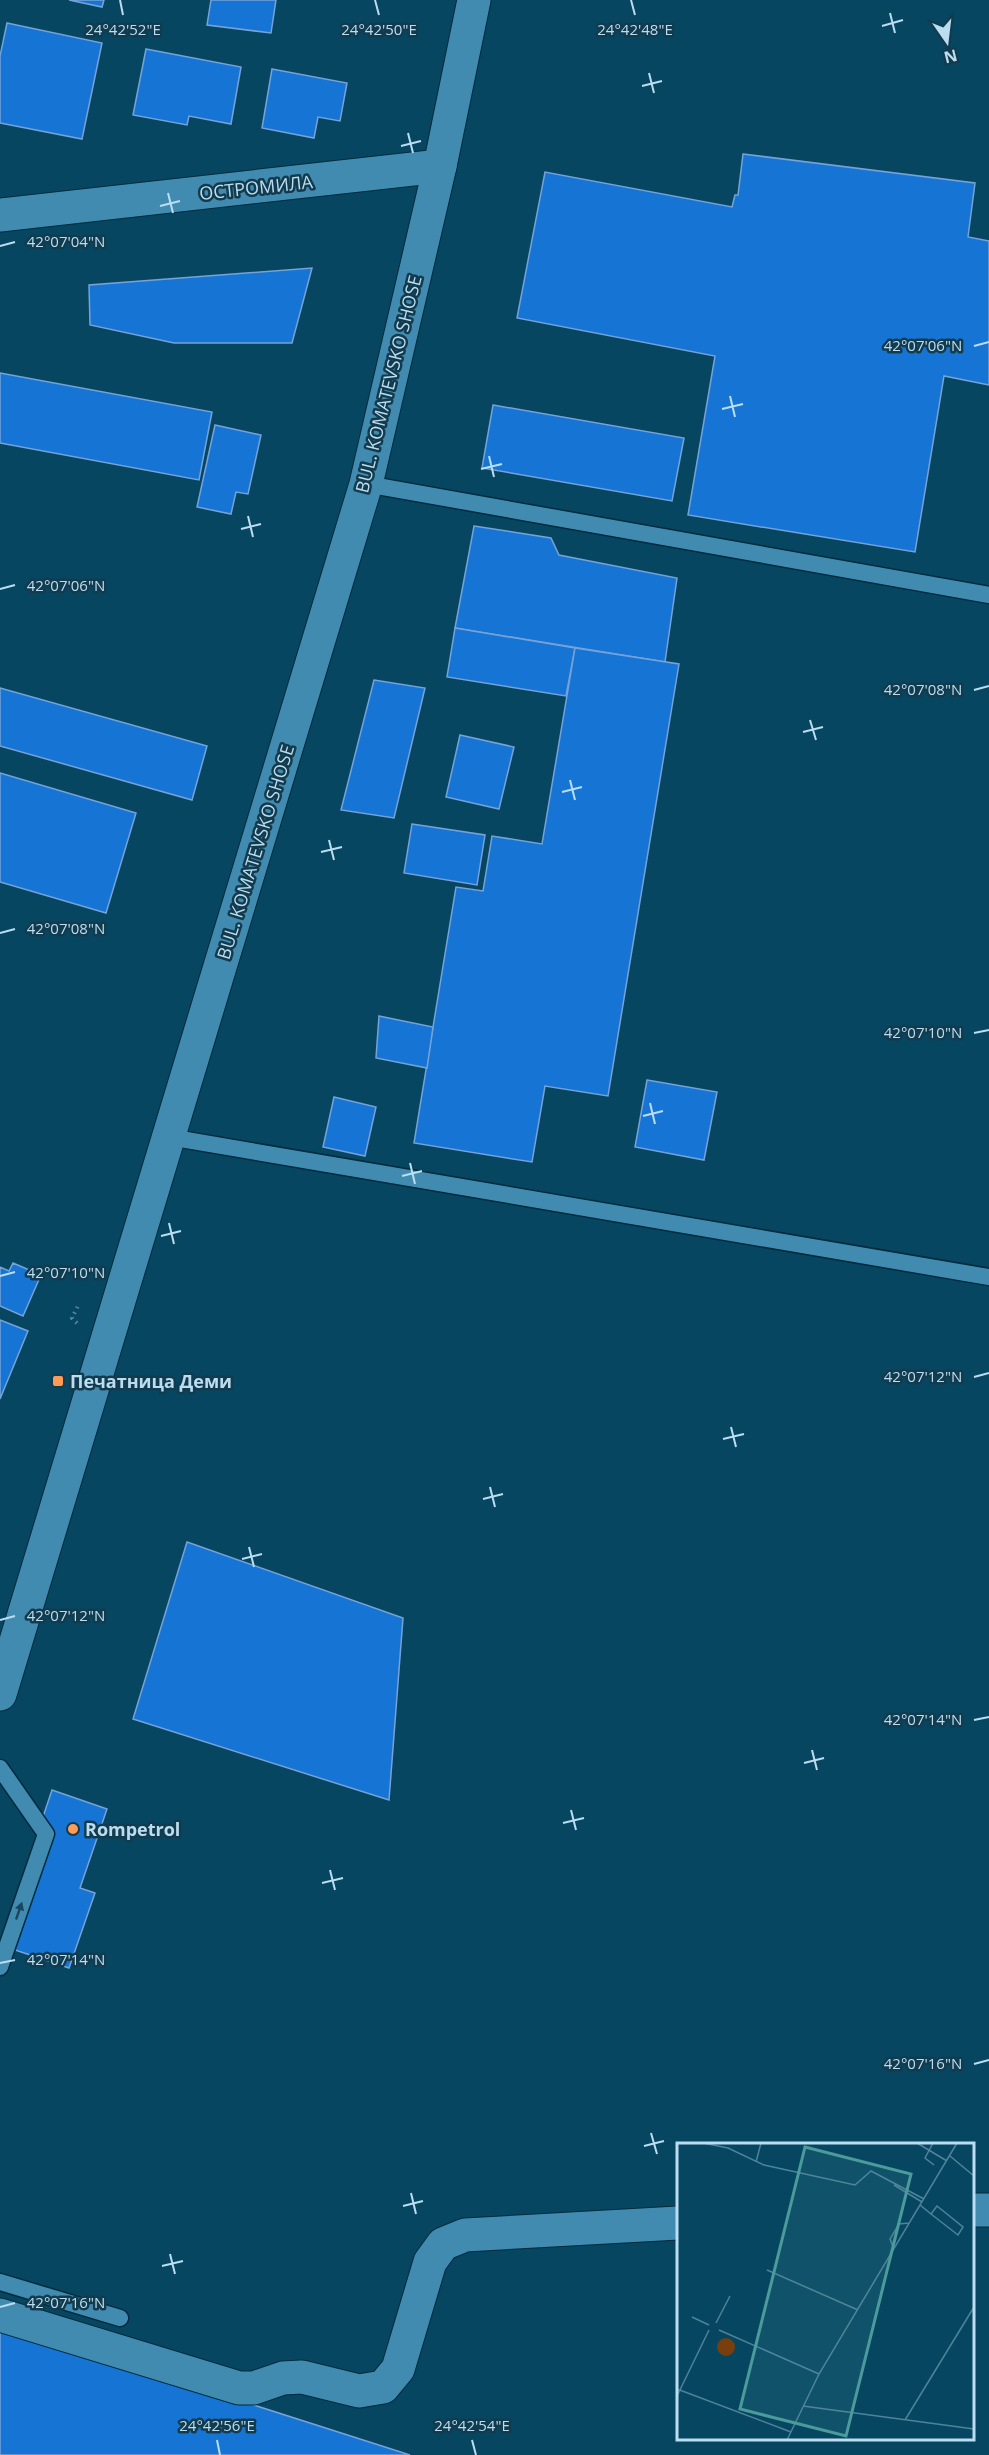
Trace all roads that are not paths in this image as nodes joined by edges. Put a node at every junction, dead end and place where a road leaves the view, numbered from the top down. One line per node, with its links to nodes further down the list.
1 (474, 0): 2 (main road, BUL. KOMATEVSKO SHOSE)
2 (440, 166): 3 (main road, ОСТРОМИЛА); 4 (main road, BUL. KOMATEVSKO SHOSE)
3 (0, 215)
4 (366, 483): 5 (lane); 6 (main road, BUL. KOMATEVSKO SHOSE)
5 (989, 595)
6 (169, 1137): 7 (lane); 8 (main road, BUL. KOMATEVSKO SHOSE)
7 (989, 1277)
8 (0, 1694)
9 (0, 1767): 10 (lane, one-way to 9)
10 (0, 1967)
11 (677, 2223): 13 (main road)
12 (0, 2282): 14 (lane)
13 (0, 2315)
14 (120, 2318)

